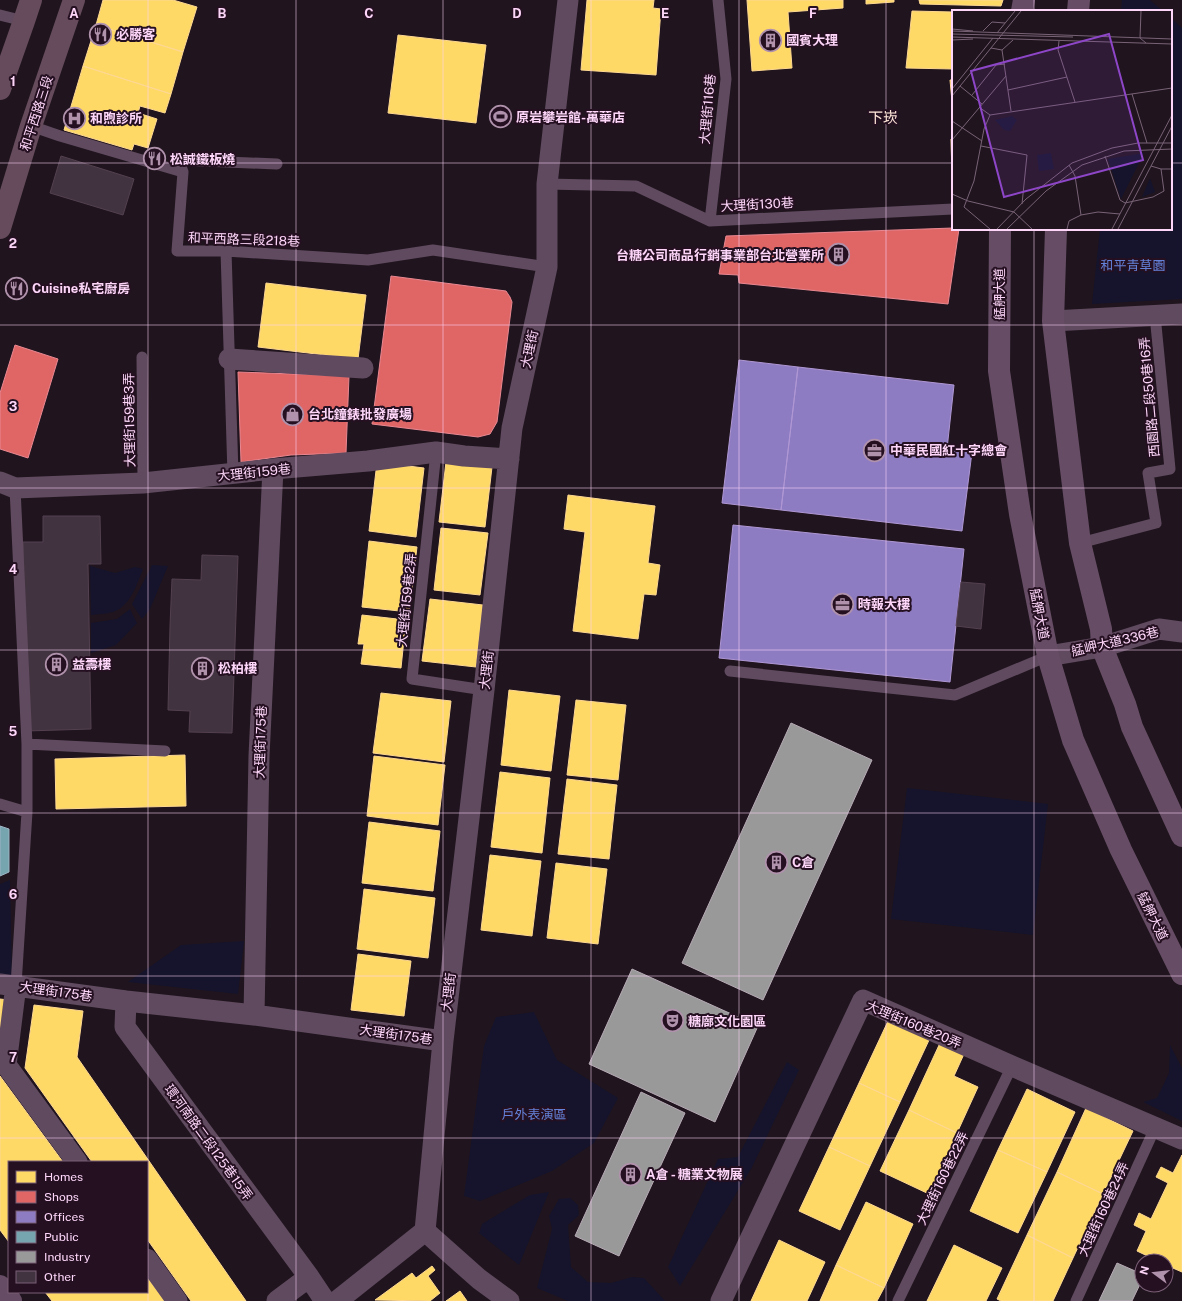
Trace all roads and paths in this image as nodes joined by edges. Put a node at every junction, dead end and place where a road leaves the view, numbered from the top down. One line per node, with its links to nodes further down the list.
1 (31, 0): 10 (main road)
2 (74, 0): 12 (main road, 和平西路三段)
3 (568, 0): 15 (street, 大理街)
4 (718, 0): 17 (lane, 大理街116巷)
5 (1024, 0): 7 (main road)
6 (1079, 0): 8 (main road)
7 (1022, 10)
8 (1078, 10)
9 (0, 15): 10 (lane)
10 (24, 21): 11 (main road)
11 (0, 89)
12 (31, 126): 14 (lane); 18 (main road, 和平西路三段)
13 (277, 164): 14 (lane)
14 (183, 172): 21 (lane, 和平西路三段218巷)
15 (547, 184): 17 (lane, 大理街130巷); 22 (street, 大理街)
16 (952, 209): 17 (lane, 大理街130巷)
17 (710, 220)
18 (0, 228)
19 (1000, 230): 38 (main road, 艋舺大道)
20 (1056, 230): 25 (main road)
21 (226, 251): 22 (lane, 和平西路三段218巷); 27 (lane)
22 (547, 267): 30 (street, 大理街)
23 (1182, 314): 24 (street)
24 (1155, 315): 25 (street); 35 (lane, 西園路二段50巷16弄)
25 (1053, 321): 35 (main road)
26 (142, 356): 33 (lane, 大理街159巷3弄)
27 (229, 359): 28 (street); 32 (lane)
28 (363, 368)
29 (436, 452): 30 (street, 大理街159巷); 31 (street, 大理街159巷); 40 (lane, 大理街159巷2弄)
30 (509, 459): 40 (street, 大理街)
31 (273, 469): 32 (street, 大理街159巷); 49 (street, 大理街175巷)
32 (233, 474): 33 (street, 大理街159巷)
33 (143, 483): 34 (street, 大理街159巷)
34 (7, 485): 41 (lane)
35 (1080, 543): 37 (main road)
36 (1182, 632): 37 (street, 艋岬大道336巷)
37 (1102, 647): 38 (street, 艋岬大道336巷); 45 (main road)
38 (1048, 656): 39 (lane); 46 (main road, 艋舺大道)
39 (730, 671)
40 (484, 690): 50 (street, 大理街)
41 (27, 744): 42 (lane); 44 (lane)
42 (165, 752)
43 (0, 804): 44 (lane)
44 (27, 812): 47 (lane)
45 (1182, 836)
46 (1182, 974)
47 (8, 984): 48 (street, 大理街175巷); 54 (street)
48 (126, 1001): 49 (street, 大理街175巷); 57 (street, 環河南路二段125巷15弄)
49 (254, 1015): 50 (street, 大理街175巷)
50 (442, 1041): 55 (street, 大理街)
51 (1012, 1066): 52 (street, 大理街160巷20弄); 65 (street, 大理街160巷20弄); 66 (lane, 大理街160巷22弄)
52 (1155, 1128): 53 (street, 大理街160巷20弄); 67 (lane, 大理街160巷24弄)
53 (1182, 1139)
54 (75, 1161)
55 (425, 1231): 63 (street); 64 (street)
56 (148, 1260): 60 (street)
57 (309, 1277): 61 (street); 62 (street, 環河南路二段125巷15弄)
58 (0, 1286): 59 (main road)
59 (11, 1301)
60 (177, 1301)
61 (277, 1301)
62 (325, 1301)
63 (337, 1301)
64 (509, 1301)
65 (721, 1301)
66 (898, 1301)
67 (1076, 1301)

